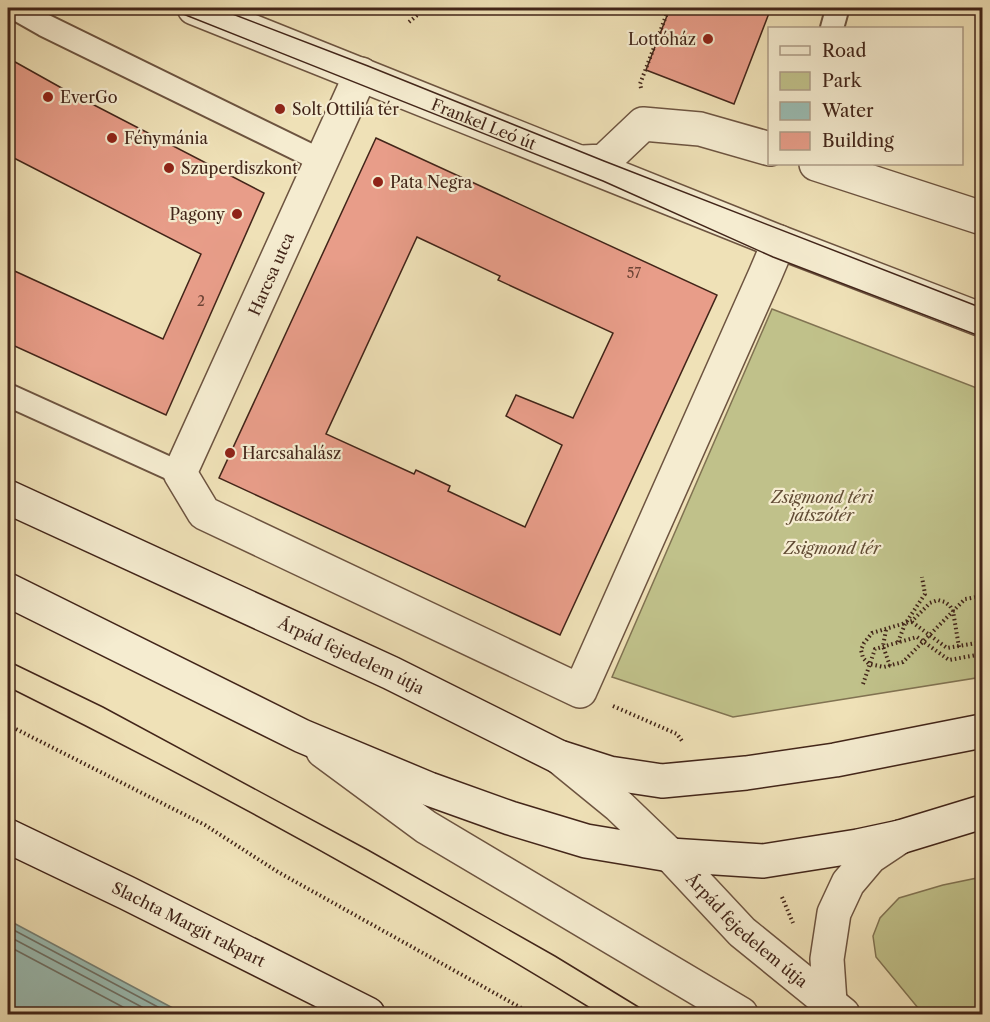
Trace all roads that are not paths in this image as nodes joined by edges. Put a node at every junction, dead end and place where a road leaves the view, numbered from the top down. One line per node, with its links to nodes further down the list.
1 (14, 8): 7 (lane)
2 (194, 8): 5 (street, Frankel Leó út)
3 (836, 8): 4 (lane)
4 (832, 27)
5 (361, 74): 7 (street, Harcsa utca); 8 (street, Frankel Leó út)
6 (768, 148): 8 (street)
7 (322, 161): 14 (street, Harcsa utca)
8 (583, 162): 11 (street)
9 (819, 165): 10 (street)
10 (982, 218)
11 (779, 242): 12 (street); 14 (street)
12 (982, 320)
13 (8, 395): 14 (lane)
14 (180, 473)
15 (8, 497): 19 (street, Árpád fejedelem útja)
16 (8, 590): 18 (street)
17 (982, 731): 19 (street)
18 (302, 736): 23 (street); 26 (street)
19 (559, 757): 23 (street, Árpád fejedelem útja)
20 (982, 812): 22 (street)
21 (8, 836): 25 (street, Slachta Margit rakpart)
22 (900, 837): 23 (street); 24 (street, Árpád fejedelem útja)
23 (670, 855): 24 (street, Árpád fejedelem útja)
24 (836, 1008)
25 (368, 1014)
26 (741, 1014)

